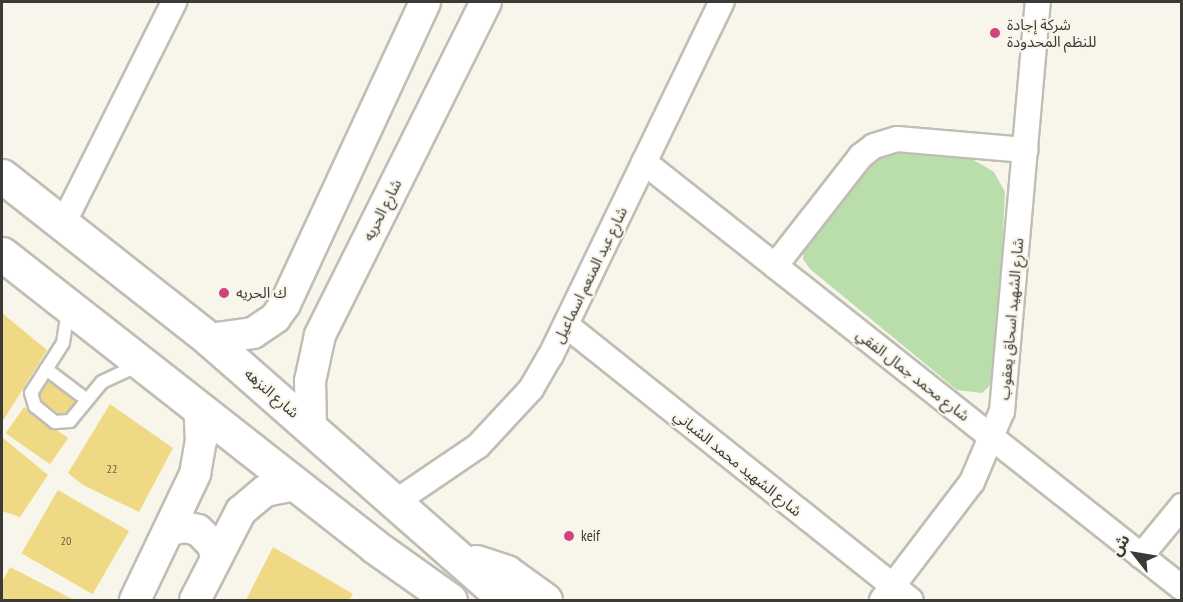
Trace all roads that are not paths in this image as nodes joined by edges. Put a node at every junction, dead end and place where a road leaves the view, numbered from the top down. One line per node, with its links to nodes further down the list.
1 (174, 2): 9 (street)
2 (425, 2): 12 (street)
3 (486, 2): 14 (street, شارع الحريه)
4 (722, 2): 7 (street, شارع عبد المنعم اسماعيل)
5 (1038, 2): 6 (street, شارع الشهيد اسحاق يعقوب)
6 (1026, 150): 11 (street); 22 (street, شارع الشهيد اسحاق يعقوب)
7 (644, 162): 11 (street, شارع محمد جمال الفقي); 15 (street, شارع عبد المنعم اسماعيل)
8 (2, 176): 9 (main road, شارع النزهه)
9 (63, 224): 16 (main road, شارع النزهه)
10 (2, 254): 13 (main road)
11 (775, 266): 22 (street, شارع محمد جمال الفقي)
12 (296, 283): 14 (street); 16 (street)
13 (68, 304): 17 (main road); 18 (lane)
14 (334, 305): 21 (street, شارع الحريه)
15 (566, 325): 24 (street, شارع عبد المنعم اسماعيل); 31 (street, شارع الشهيد محمد الشباني)
16 (209, 339): 21 (main road, شارع النزهه)
17 (142, 364): 19 (lane); 20 (main road)
18 (46, 369): 19 (lane); 19 (lane)
19 (87, 400)
20 (199, 408): 23 (main road); 26 (street)
21 (311, 427): 24 (main road, شارع النزهه)
22 (993, 439): 27 (street, شارع محمد جمال الفقي); 31 (street, شارع الشهيد اسحاق يعقوب)
23 (296, 485): 28 (street); 32 (main road)
24 (397, 501): 29 (main road, شارع النزهه)
25 (1182, 506): 27 (street)
26 (170, 530): 28 (street); 33 (street)
27 (1141, 556): 30 (street, شارع محمد جمال الفقي)
28 (216, 559): 34 (street)
29 (459, 559): 35 (main road, شارع النزهه); 36 (main road)
30 (1182, 588)
31 (895, 596)
32 (445, 598)
33 (135, 600)
34 (195, 600)
35 (506, 600)
36 (545, 600)

